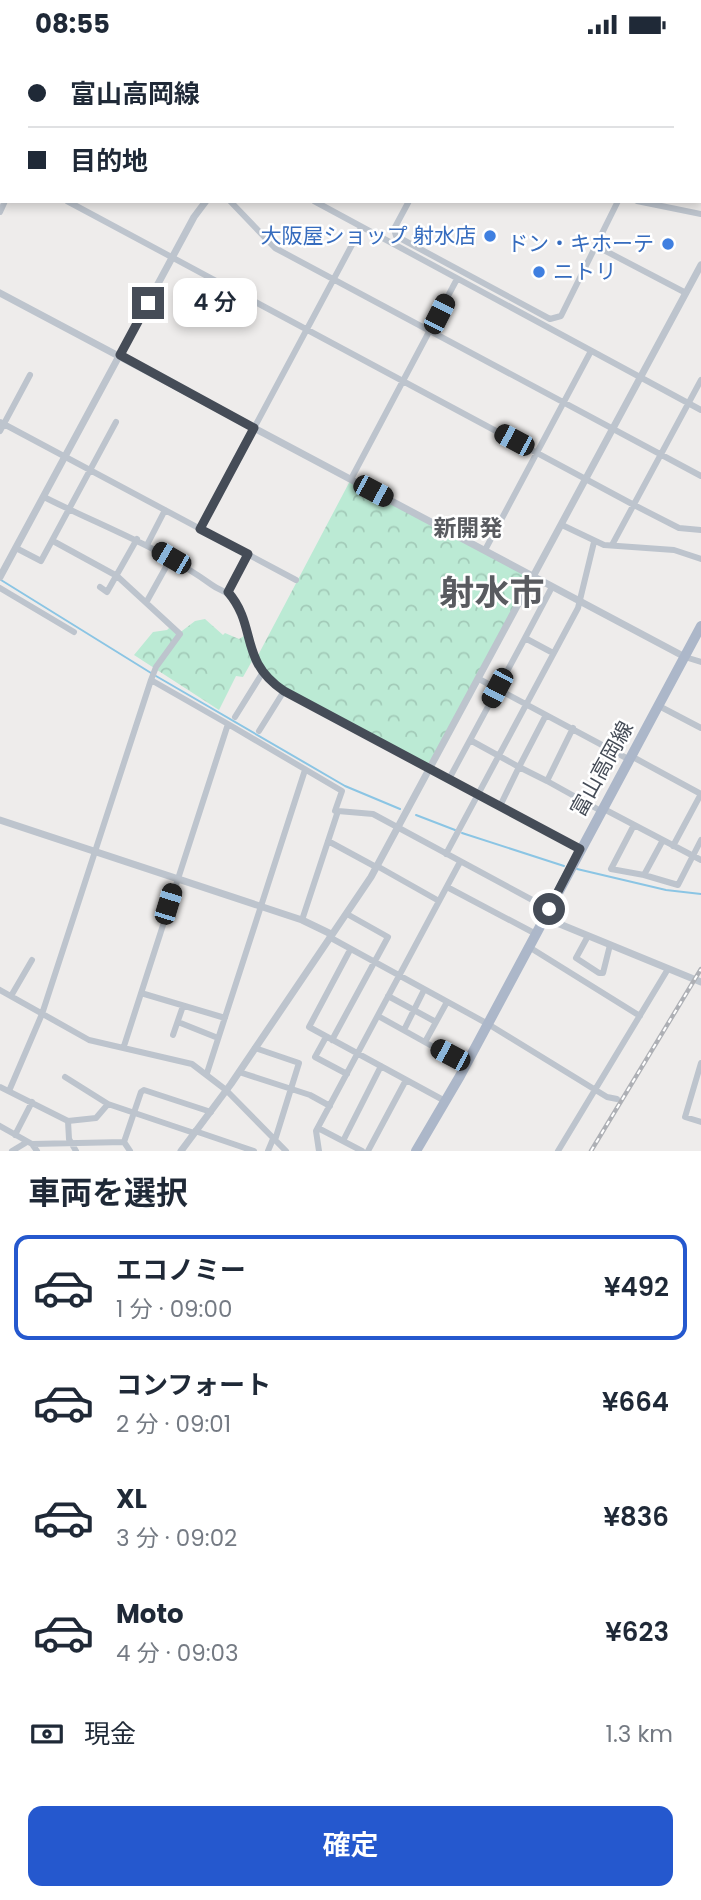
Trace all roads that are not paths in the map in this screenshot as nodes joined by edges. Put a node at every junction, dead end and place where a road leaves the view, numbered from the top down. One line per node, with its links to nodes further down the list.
1 (71, 203): 11 (street)
2 (204, 203): 11 (street)
3 (232, 203): 13 (street)
4 (317, 203): 9 (street)
5 (408, 203): 10 (street)
6 (617, 203): 10 (street)
7 (647, 203): 8 (street)
8 (701, 214)
9 (361, 228): 13 (street); 14 (street)
10 (598, 247): 16 (street)
11 (173, 257): 17 (street); 20 (street)
12 (701, 265): 16 (street)
13 (334, 279): 17 (street); 18 (street)
14 (457, 279): 18 (street); 19 (street)
15 (0, 293): 20 (street)
16 (686, 293): 22 (street)
17 (307, 329): 24 (street); 30 (street)
18 (430, 331): 24 (street); 25 (street)
19 (591, 351): 22 (street); 25 (street)
20 (120, 355): 30 (street); 35 (street)
21 (30, 375): 29 (street)
22 (641, 377): 26 (street); 31 (street)
23 (701, 380): 26 (street)
24 (403, 381): 33 (street); 38 (street)
25 (564, 402): 31 (street); 33 (street)
26 (688, 403): 27 (street); 34 (street)
27 (701, 410)
28 (116, 422): 36 (street)
29 (2, 423): 32 (street); 35 (street)
30 (254, 428): 38 (street); 45 (street)
31 (613, 429): 34 (street); 39 (street)
32 (0, 432)
33 (537, 452): 39 (street); 53 (street)
34 (660, 455): 37 (street); 41 (street)
35 (64, 457): 36 (street); 40 (street)
36 (90, 471): 42 (street); 43 (street)
37 (701, 476)
38 (351, 479): 53 (street)
39 (586, 479): 41 (street); 44 (street)
40 (44, 497): 42 (street); 52 (street)
41 (634, 505): 46 (street); 51 (street)
42 (69, 510): 47 (street); 48 (street)
43 (165, 510): 45 (street); 50 (street)
44 (562, 525): 49 (street); 59 (street)
45 (200, 529): 54 (street)
46 (701, 530)
47 (136, 539): 50 (street); 57 (street)
48 (53, 541): 52 (street); 57 (street)
49 (594, 542): 51 (street); 66 (street)
50 (147, 545): 55 (street)
51 (612, 545): 56 (street)
52 (16, 548): 58 (street)
53 (485, 550): 59 (street)
54 (248, 554): 60 (street); 64 (street)
55 (171, 558): 64 (street); 65 (street)
56 (701, 559)
57 (117, 576): 61 (street); 65 (street)
58 (0, 577)
59 (534, 577): 62 (street); 75 (street)
60 (296, 580)
61 (100, 587)
62 (552, 587): 66 (street); 69 (street)
63 (0, 589): 68 (street)
64 (228, 592): 72 (street)
65 (147, 601): 76 (street)
66 (580, 602): 70 (street); 71 (street)
67 (701, 625): 71 (main road, 富山高岡線)
68 (75, 632)
69 (524, 638): 70 (street); 77 (street)
70 (553, 653): 79 (street)
71 (685, 657): 73 (street); 80 (main road, 富山高岡線)
72 (255, 661): 74 (street)
73 (701, 661)
74 (263, 672): 78 (street); 82 (street)
75 (479, 679): 77 (street); 91 (street)
76 (151, 680): 83 (street); 108 (street)
77 (497, 688): 79 (street); 87 (street)
78 (284, 691): 86 (street); 91 (street)
79 (527, 704): 81 (street); 88 (street)
80 (659, 706): 85 (street); 89 (main road, 富山高岡線)
81 (546, 715): 84 (street); 90 (street)
82 (235, 717)
83 (228, 724): 92 (street); 115 (street)
84 (573, 728): 89 (street); 94 (street)
85 (701, 728)
86 (259, 731)
87 (470, 740): 88 (street); 93 (street)
88 (499, 755): 90 (street); 96 (street)
89 (630, 758): 95 (street); 98 (main road, 富山高岡線)
90 (519, 767): 94 (street); 97 (street)
91 (431, 769): 93 (street); 102 (street)
92 (305, 770): 99 (street); 118 (street)
93 (449, 779): 96 (street)
94 (547, 781): 98 (street)
95 (701, 794): 106 (street)
96 (479, 795): 97 (street); 109 (street)
97 (500, 806): 107 (street)
98 (602, 810): 101 (street); 107 (main road, 富山高岡線)
99 (335, 811)
100 (0, 820): 108 (street)
101 (634, 825): 103 (street); 114 (street)
102 (399, 828): 105 (street); 109 (street); 113 (street)
103 (663, 840): 106 (street); 114 (street)
104 (701, 840): 110 (street)
105 (328, 841): 113 (street); 121 (street)
106 (673, 846): 110 (street)
107 (580, 849): 119 (main road, 富山高岡線)
108 (95, 851): 115 (street); 141 (street)
109 (446, 854): 112 (street)
110 (693, 856): 111 (street); 114 (street)
111 (701, 860)
112 (460, 862): 116 (street); 119 (street)
113 (376, 867): 117 (street); 120 (street)
114 (644, 875)
115 (176, 877): 118 (street); 135 (street)
116 (447, 887): 117 (street); 122 (street)
117 (439, 901): 131 (street)
118 (261, 905): 121 (street); 144 (street)
119 (547, 913): 122 (main road, 富山高岡線); 123 (street)
120 (347, 914): 124 (street); 129 (street)
121 (302, 920): 124 (street)
122 (536, 933): 126 (main road, 富山高岡線)
123 (588, 936): 125 (street); 125 (street)
124 (331, 938): 127 (street); 154 (street)
125 (610, 945): 130 (street)
126 (529, 947): 143 (street); 147 (main road, 富山高岡線)
127 (351, 950): 129 (street); 151 (street)
128 (32, 960): 136 (street)
129 (374, 963): 131 (street); 151 (street)
130 (668, 969): 132 (street); 143 (street)
131 (399, 976): 134 (street); 137 (street)
132 (701, 982)
133 (0, 990): 136 (street)
134 (424, 991): 138 (street); 140 (street)
135 (141, 993): 139 (street); 153 (street)
136 (11, 996): 141 (street)
137 (388, 996): 140 (street); 142 (street)
138 (447, 1002): 146 (street); 147 (street)
139 (183, 1006): 144 (street); 145 (street)
140 (414, 1010): 146 (street); 148 (street)
141 (42, 1014): 153 (street); 168 (street)
142 (378, 1016): 148 (street); 155 (street)
143 (640, 1016): 167 (street)
144 (225, 1018): 150 (street)
145 (178, 1022): 149 (street); 150 (street)
146 (436, 1022): 152 (street)
147 (488, 1024): 157 (main road, 富山高岡線); 167 (street)
148 (404, 1030): 152 (street)
149 (173, 1035)
150 (218, 1038): 160 (street)
151 (329, 1038): 155 (street); 161 (street)
152 (425, 1042): 157 (street)
153 (124, 1046): 160 (street)
154 (256, 1048): 159 (street); 165 (street)
155 (357, 1054): 158 (street); 161 (street)
156 (701, 1063): 177 (street)
157 (467, 1065): 170 (main road, 富山高岡線)
158 (381, 1066): 163 (street); 183 (street)
159 (239, 1072): 165 (street); 166 (street)
160 (207, 1073): 166 (street)
161 (347, 1074): 173 (street)
162 (65, 1077): 172 (street)
163 (406, 1080): 170 (street); 196 (street)
164 (0, 1087): 168 (street)
165 (291, 1089): 173 (street); 182 (street)
166 (226, 1090): 174 (street); 182 (street)
167 (596, 1090): 169 (street); 198 (street)
168 (9, 1091): 171 (street)
169 (617, 1099)
170 (445, 1101): 197 (main road, 富山高岡線)
171 (32, 1102): 176 (street); 181 (street)
172 (108, 1104): 175 (street); 176 (street)
173 (330, 1106): 179 (street)
174 (211, 1112): 175 (street); 180 (street)
175 (133, 1114): 180 (street); 184 (street)
176 (68, 1121): 186 (street)
177 (701, 1122)
178 (1, 1128): 181 (street)
179 (318, 1128): 183 (street); 195 (street)
180 (195, 1132): 191 (street); 192 (street)
181 (15, 1135): 185 (street)
182 (274, 1139): 193 (street); 194 (street)
183 (343, 1141): 196 (street)
184 (124, 1142): 186 (street); 190 (street)
185 (30, 1143): 186 (street); 187 (street); 188 (street)
186 (71, 1143): 189 (street)
187 (12, 1151)
188 (37, 1151)
189 (76, 1151)
190 (130, 1151)
191 (181, 1151)
192 (254, 1151)
193 (268, 1151)
194 (286, 1151)
195 (319, 1151)
196 (365, 1151)
197 (416, 1151)
198 (558, 1151)

